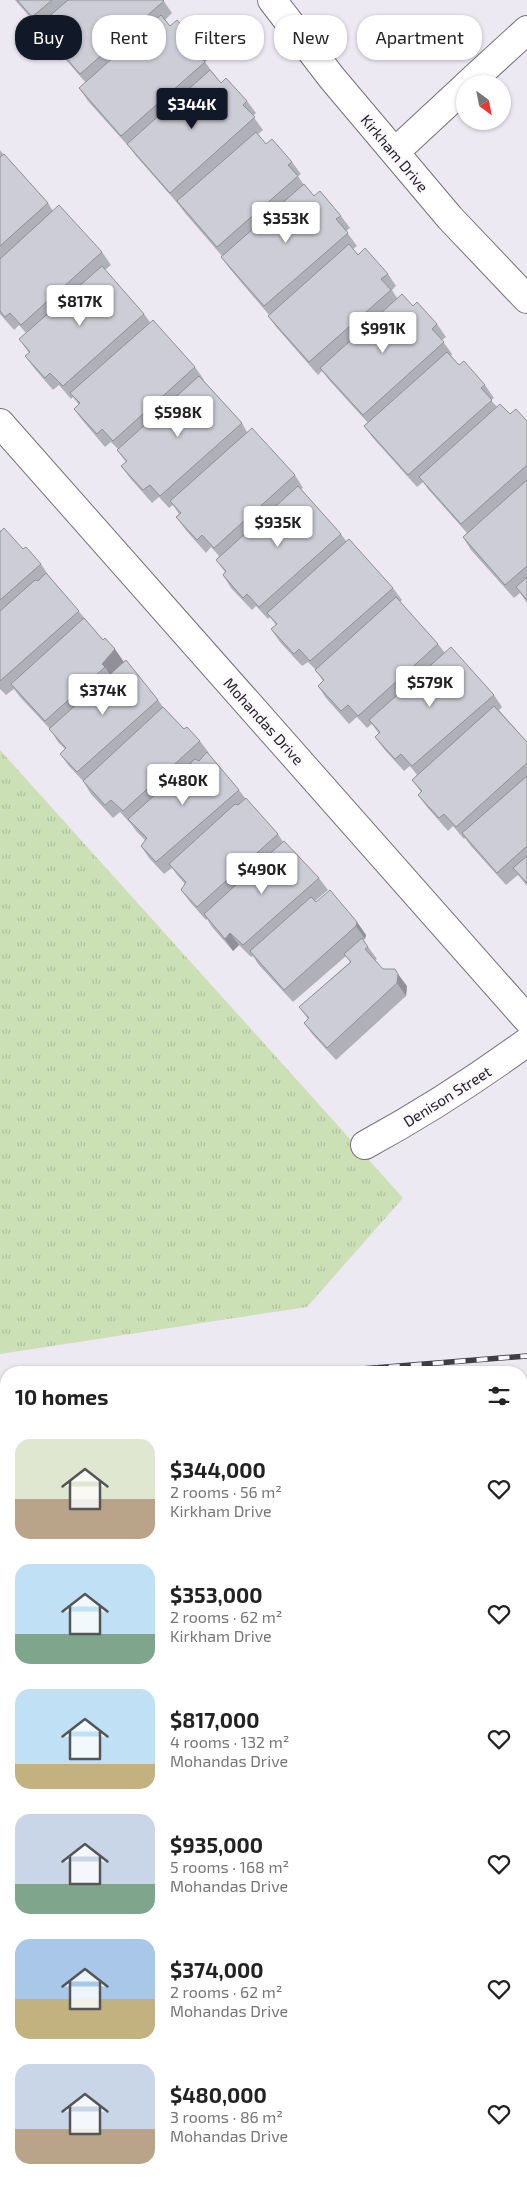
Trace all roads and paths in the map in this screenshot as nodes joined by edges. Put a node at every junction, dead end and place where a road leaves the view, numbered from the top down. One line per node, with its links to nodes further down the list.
1 (272, 0): 5 (street, Kirkham Drive)
2 (527, 30): 3 (street)
3 (478, 75)
4 (456, 95): 5 (street)
5 (394, 152): 6 (street, Kirkham Drive)
6 (527, 299)
7 (0, 423): 8 (street, Mohandas Drive)
8 (527, 1019)
9 (527, 1042): 10 (street, Denison Street)
10 (365, 1145)

